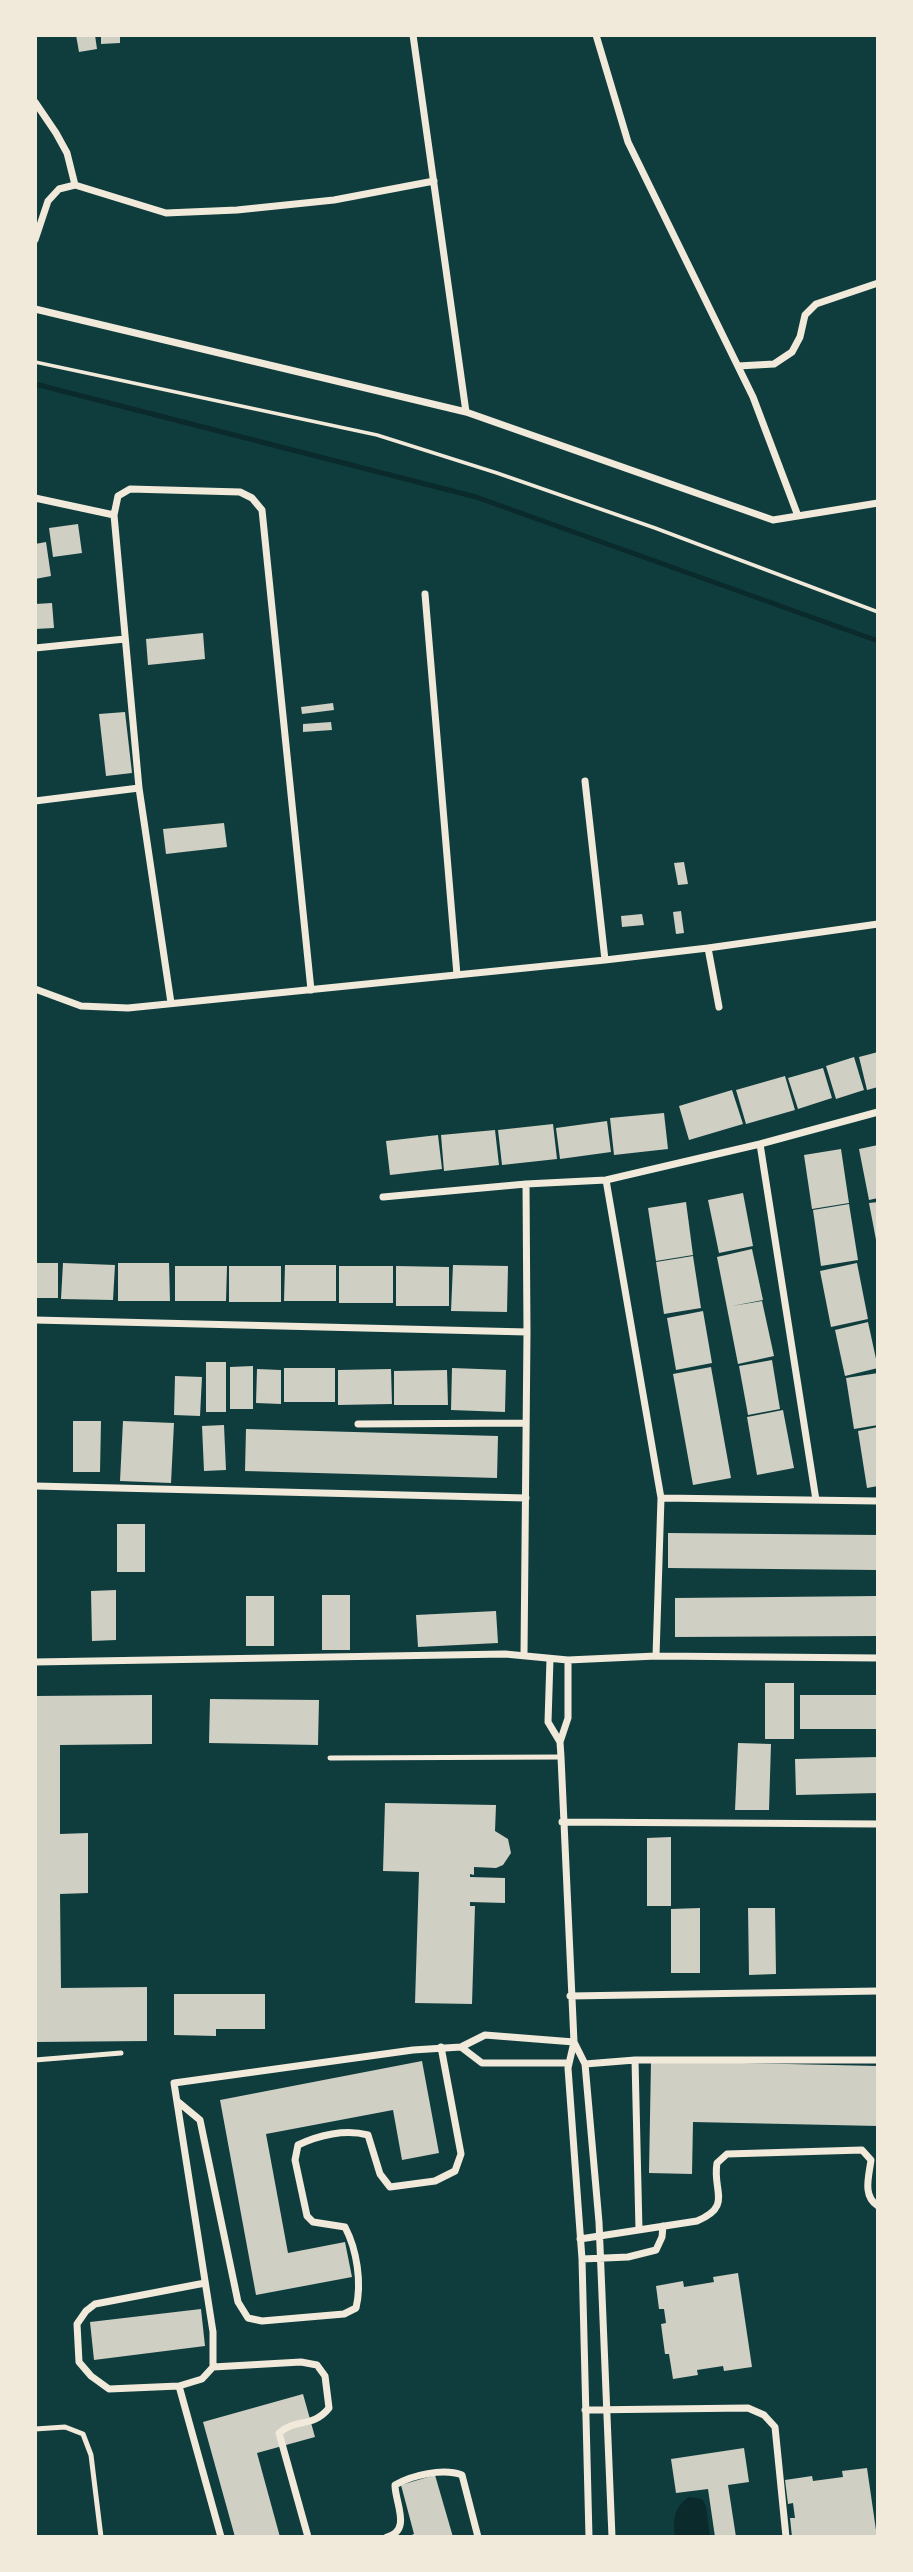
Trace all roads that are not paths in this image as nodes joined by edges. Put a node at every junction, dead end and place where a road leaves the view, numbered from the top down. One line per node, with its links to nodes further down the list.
1 (413, 35): 4 (street)
2 (596, 35): 9 (street)
3 (35, 102): 5 (street)
4 (434, 181): 5 (street); 10 (street)
5 (75, 186): 6 (street)
6 (35, 240)
7 (878, 283): 9 (street)
8 (35, 309): 10 (street)
9 (738, 366): 14 (street)
10 (466, 412): 14 (street)
11 (35, 498): 13 (street)
12 (878, 503): 14 (street)
13 (114, 515): 16 (street); 26 (street)
14 (798, 516)
15 (425, 594): 24 (street)
16 (125, 639): 17 (street); 19 (street)
17 (35, 649)
18 (585, 780): 23 (street)
19 (139, 788): 20 (street); 27 (street)
20 (35, 801)
21 (878, 924): 22 (street)
22 (708, 948): 23 (street); 28 (street)
23 (605, 960): 24 (street)
24 (457, 975): 26 (street)
25 (35, 989): 27 (street)
26 (311, 990): 27 (street)
27 (171, 1003)
28 (719, 1007)
29 (878, 1112): 30 (street)
30 (760, 1144): 31 (street); 41 (street)
31 (606, 1180): 32 (street); 40 (street)
32 (526, 1184): 33 (street); 35 (street)
33 (383, 1197)
34 (35, 1320): 35 (street)
35 (527, 1332): 36 (street)
36 (526, 1423): 37 (street); 39 (street)
37 (358, 1424)
38 (35, 1486): 39 (street)
39 (526, 1498): 43 (street)
40 (662, 1498): 41 (street); 44 (street)
41 (816, 1500): 42 (street)
42 (878, 1501)
43 (524, 1655): 46 (street); 48 (street)
44 (656, 1656): 45 (street); 47 (street)
45 (878, 1658)
46 (550, 1659): 47 (street); 49 (street)
47 (568, 1660): 49 (street)
48 (35, 1662)
49 (560, 1742): 50 (street)
50 (561, 1756): 51 (lane); 52 (street)
51 (330, 1758)
52 (562, 1822): 53 (street); 55 (street)
53 (878, 1824)
54 (878, 1991): 55 (street)
55 (570, 1996): 56 (street)
56 (574, 2042): 58 (street); 63 (street); 64 (street)
57 (441, 2047): 58 (street); 65 (street); 65 (street)
58 (461, 2047): 63 (street)
59 (121, 2053): 60 (lane)
60 (35, 2060)
61 (635, 2060): 62 (street); 64 (street); 68 (street)
62 (878, 2060)
63 (569, 2063): 70 (street)
64 (585, 2064): 69 (street)
65 (177, 2101): 73 (street)
66 (878, 2206): 67 (street)
67 (663, 2226): 68 (street); 72 (street)
68 (639, 2230): 69 (street)
69 (599, 2236): 70 (street); 72 (street)
70 (580, 2239): 71 (street)
71 (582, 2259): 72 (street); 76 (street)
72 (600, 2260): 77 (street)
73 (205, 2283): 74 (street); 75 (street)
74 (213, 2367): 75 (street); 81 (street)
75 (179, 2386): 80 (street)
76 (585, 2410): 77 (street); 84 (street)
77 (607, 2410): 85 (street); 86 (street)
78 (35, 2430): 79 (lane)
79 (101, 2537)
80 (221, 2537)
81 (308, 2537)
82 (387, 2537): 83 (street)
83 (478, 2537)
84 (589, 2537)
85 (612, 2537)
86 (786, 2537)

